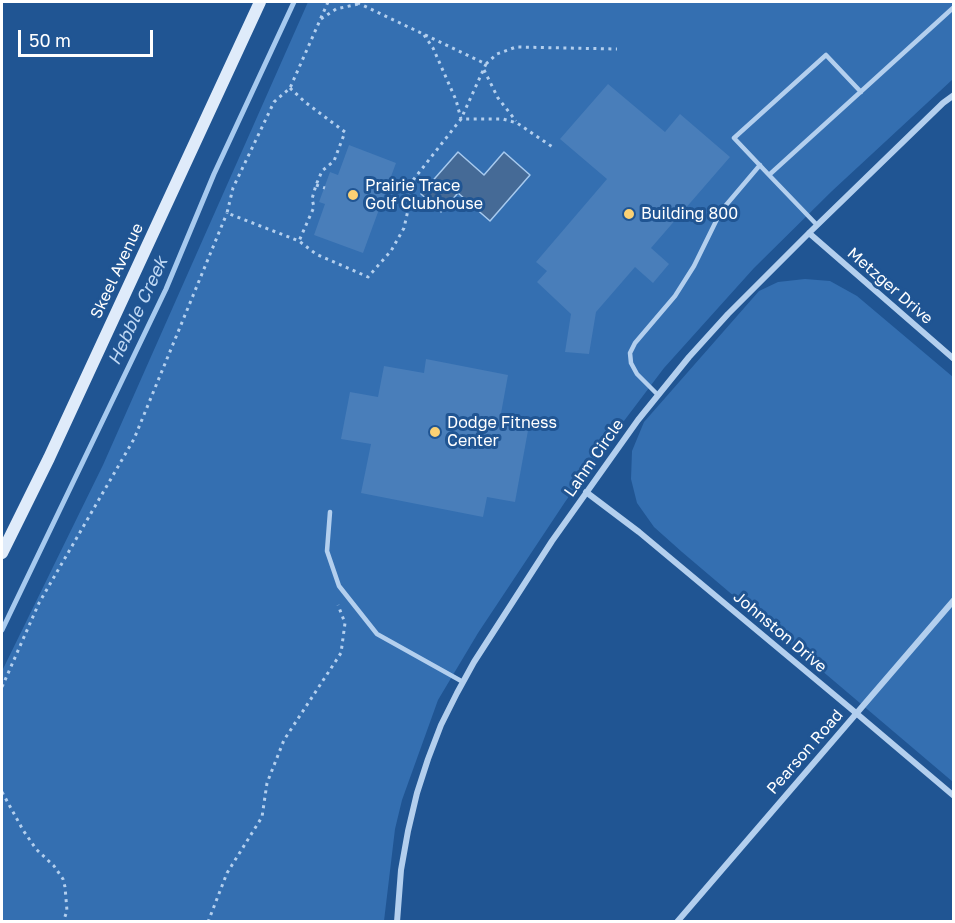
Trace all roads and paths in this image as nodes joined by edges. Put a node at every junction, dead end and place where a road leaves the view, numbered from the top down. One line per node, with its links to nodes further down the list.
1 (260, 2): 29 (street, Skeel Avenue)
2 (328, 2): 6 (path)
3 (356, 2): 4 (path)
4 (360, 4): 6 (path); 7 (path)
5 (954, 7): 12 (lane)
6 (319, 21): 11 (path)
7 (423, 34): 9 (path); 14 (path)
8 (617, 49): 9 (path)
9 (486, 64): 10 (path)
10 (484, 70): 14 (path); 15 (path)
11 (290, 88): 19 (path); 21 (path)
12 (861, 92): 17 (lane); 18 (lane)
13 (954, 95): 22 (street, Lahm Circle)
14 (461, 119): 15 (path); 24 (path)
15 (517, 123): 16 (path)
16 (554, 148)
17 (760, 165): 18 (lane); 26 (lane)
18 (769, 175): 22 (lane)
19 (316, 185): 20 (path); 24 (path)
20 (325, 188)
21 (227, 213): 24 (path); 33 (path)
22 (817, 225): 23 (street, Lahm Circle)
23 (809, 233): 25 (street, Metzger Drive); 26 (street, Lahm Circle)
24 (299, 241)
25 (954, 359)
26 (658, 395): 27 (street, Lahm Circle)
27 (586, 492): 32 (street, Lahm Circle); 34 (street, Johnston Drive)
28 (330, 512): 32 (lane)
29 (2, 554)
30 (335, 597): 38 (path)
31 (954, 600): 34 (street, Pearson Road)
32 (463, 682): 39 (street, Lahm Circle)
33 (2, 687)
34 (856, 713): 36 (street, Johnston Drive); 40 (street, Pearson Road)
35 (2, 792): 37 (path)
36 (954, 796)
37 (63, 921)
38 (208, 921)
39 (397, 921)
40 (677, 921)

